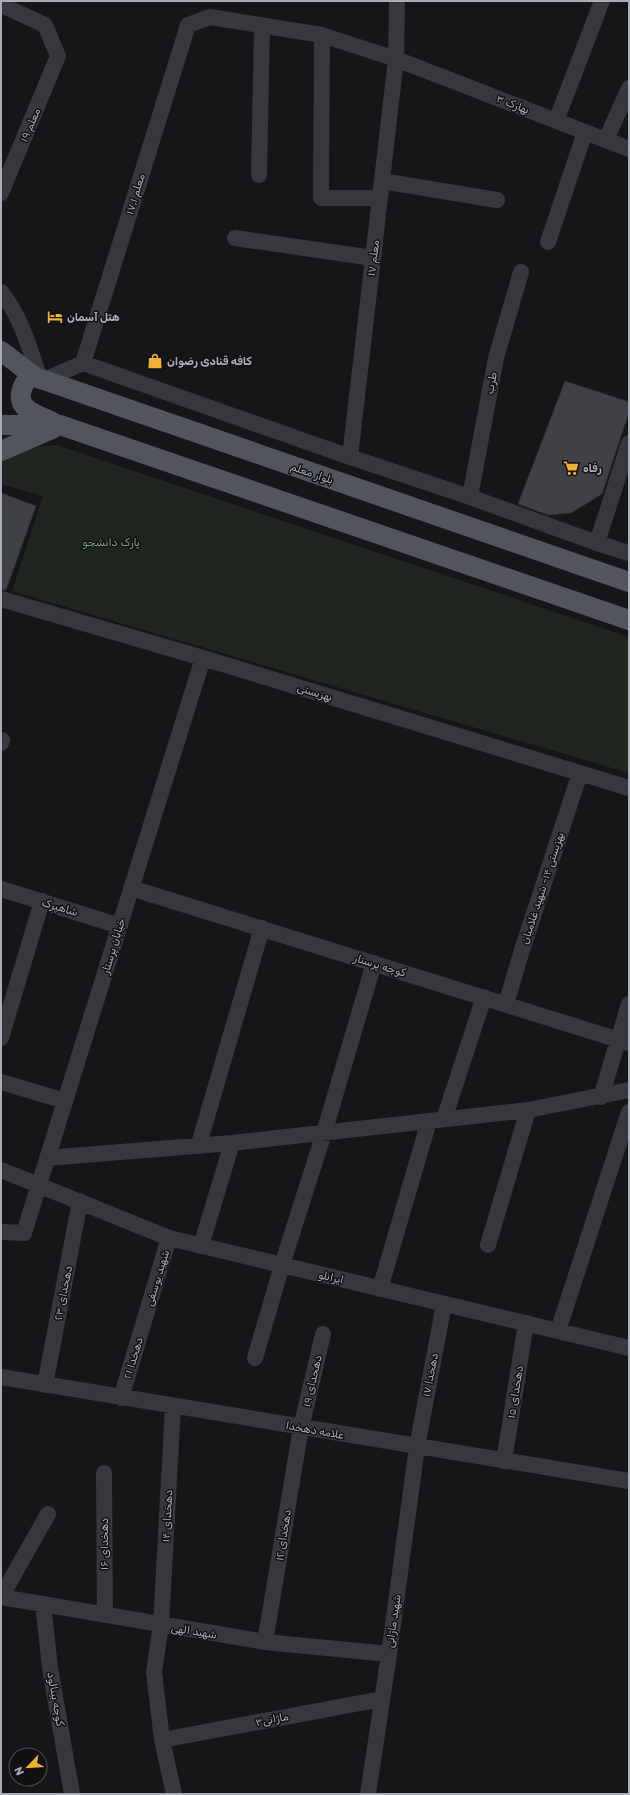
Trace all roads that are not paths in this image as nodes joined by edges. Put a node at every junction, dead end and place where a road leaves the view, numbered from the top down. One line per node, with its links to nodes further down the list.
1 (397, 1): 7 (street, معلم ۱۷)
2 (602, 1): 9 (street)
3 (1, 5): 15 (street, معلم ۱۹)
4 (188, 25): 5 (street, بهارک ۳); 24 (street, معلم ۱۷٫۱)
5 (262, 25): 6 (street, بهارک ۳); 13 (street)
6 (322, 35): 7 (street, بهارک ۳); 16 (street)
7 (396, 59): 9 (street, بهارک ۳); 14 (street, معلم ۱۷)
8 (629, 88): 11 (street)
9 (556, 121): 10 (street, بهارک ۳)
10 (585, 132): 11 (street, بهارک ۳); 19 (street)
11 (606, 140): 12 (street, بهارک ۳)
12 (629, 149)
13 (259, 175)
14 (382, 181): 16 (street, معلم ۱۷); 17 (street)
15 (1, 193)
16 (380, 198): 20 (street, معلم ۱۷)
17 (497, 200)
18 (235, 238): 20 (street)
19 (548, 242)
20 (373, 258): 30 (street, معلم ۱۷)
21 (521, 272): 31 (street, طرب)
22 (1, 292): 25 (street)
23 (1, 351): 25 (main road, بلوار معلم)
24 (82, 363): 25 (street); 30 (street)
25 (40, 379): 27 (main road); 34 (main road, بلوار معلم)
26 (1, 425): 27 (main road)
27 (60, 426): 29 (main road); 36 (main road)
28 (628, 450): 32 (street)
29 (1, 451)
30 (350, 457): 31 (street)
31 (470, 497): 32 (street)
32 (597, 543): 33 (street)
33 (629, 553)
34 (629, 582)
35 (1, 599): 37 (street, بهزیستی)
36 (629, 620)
37 (202, 658): 38 (street, بهزیستی); 40 (street, خیابان پرستار)
38 (580, 773): 39 (street, بهزیستی); 47 (street, بهزیستی ۱۴- شهید غلامیان)
39 (629, 788)
40 (131, 888): 43 (street, خیابان پرستار); 44 (street, کوچه پرستار)
41 (1, 889): 42 (street, شاهپرک)
42 (42, 901): 43 (street, شاهپرک); 49 (street)
43 (120, 926): 54 (street, خیابان پرستار)
44 (262, 928): 45 (street, کوچه پرستار); 60 (street)
45 (374, 963): 46 (street, کوچه پرستار); 58 (street)
46 (484, 997): 47 (street, کوچه پرستار); 57 (street)
47 (506, 1004): 50 (street, کوچه پرستار)
48 (629, 1004): 50 (street)
49 (1, 1038)
50 (623, 1042): 53 (street)
51 (1, 1082): 54 (street)
52 (629, 1090): 53 (street)
53 (601, 1097): 55 (street)
54 (65, 1101): 61 (street, خیابان پرستار)
55 (528, 1110): 57 (street); 67 (street)
56 (629, 1112): 74 (street)
57 (436, 1120): 58 (street); 70 (street)
58 (324, 1133): 59 (street); 69 (street)
59 (232, 1143): 60 (street); 68 (street)
60 (199, 1144): 61 (street)
61 (48, 1158): 63 (street, خیابان پرستار)
62 (1, 1170): 63 (street, ایرانلو)
63 (40, 1184): 64 (street, ایرانلو); 65 (street, خیابان پرستار)
64 (80, 1201): 66 (street, ایرانلو); 79 (street, دهخدای ۲۳)
65 (1, 1232)
66 (169, 1238): 68 (street, ایرانلو); 72 (street, شهید یوسفی)
67 (488, 1245)
68 (201, 1246): 69 (street, ایرانلو)
69 (282, 1265): 70 (street, ایرانلو); 77 (street)
70 (380, 1289): 71 (street, ایرانلو)
71 (444, 1304): 73 (street, ایرانلو); 83 (street, دهخدا ۱۷)
72 (145, 1318): 80 (street, دهخدا ۲۱)
73 (526, 1323): 74 (street, ایرانلو); 84 (street, دهخدای ۱۵)
74 (558, 1331): 76 (street, ایرانلو)
75 (323, 1334): 82 (street, دهخدای ۱۹)
76 (629, 1348)
77 (256, 1358)
78 (1, 1377): 79 (street, علامه دهخدا)
79 (45, 1385): 80 (street, علامه دهخدا)
80 (121, 1398): 81 (street, علامه دهخدا)
81 (173, 1406): 82 (street, علامه دهخدا); 91 (street, دهخدای ۱۴)
82 (301, 1428): 83 (street, علامه دهخدا); 92 (street, دهخدای ۱۲)
83 (417, 1447): 84 (street, علامه دهخدا); 93 (street, شهید ماژانی)
84 (504, 1461): 86 (street, علامه دهخدا)
85 (104, 1473): 90 (street, دهخدای ۱۶)
86 (629, 1481)
87 (48, 1514): 88 (street)
88 (1, 1597): 89 (street, شهید الهی)
89 (43, 1604): 90 (street, شهید الهی); 96 (street, کوچه بینالود)
90 (105, 1615): 91 (street, شهید الهی)
91 (161, 1625): 92 (street, شهید الهی); 95 (street, دهخدای ۱۴)
92 (265, 1642): 93 (street, شهید الهی)
93 (389, 1654): 94 (street, شهید ماژانی)
94 (382, 1699): 95 (street, ماژانی۳); 98 (street, شهید ماژانی)
95 (162, 1740): 97 (street, دهخدای ۱۴)
96 (72, 1794)
97 (174, 1794)
98 (368, 1794)

